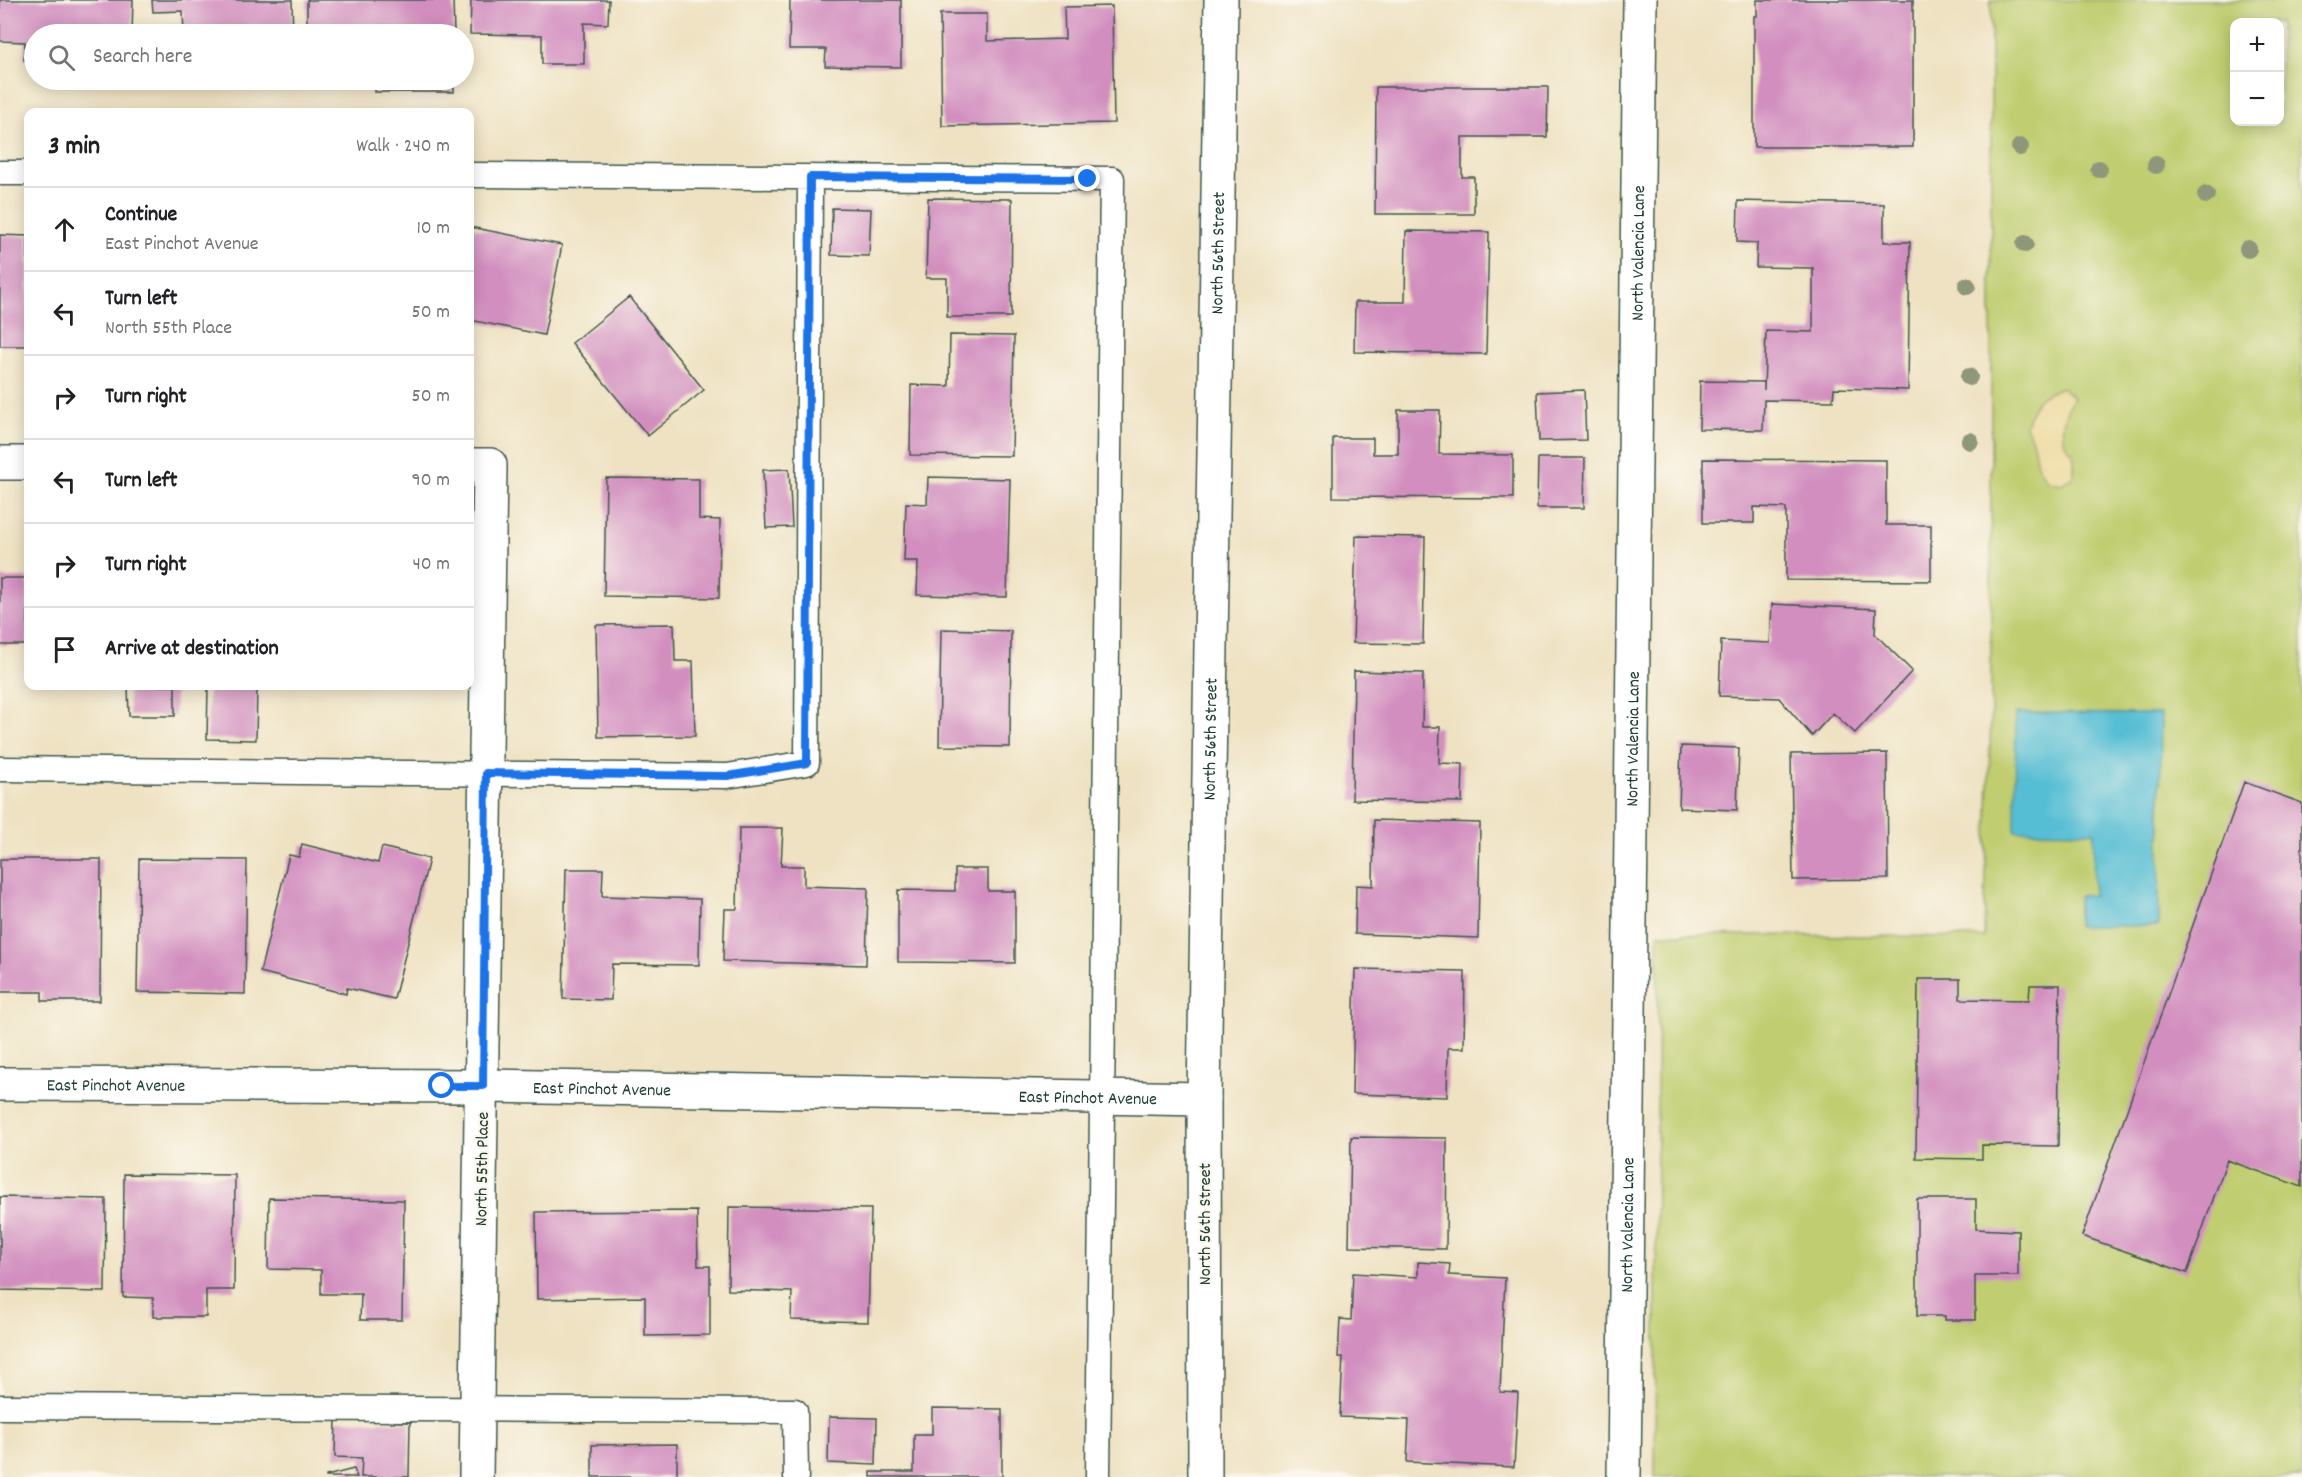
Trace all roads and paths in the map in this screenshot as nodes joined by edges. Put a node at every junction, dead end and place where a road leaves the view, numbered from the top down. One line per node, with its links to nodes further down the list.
1 (1221, 0): 15 (street, North 56th Street)
2 (1640, 0): 22 (street, North Valencia Lane)
3 (0, 173): 4 (lane)
4 (24, 173)
5 (474, 175): 6 (lane)
6 (810, 177): 11 (lane); 14 (lane)
7 (0, 463): 8 (street)
8 (24, 463)
9 (480, 465): 11 (street, North 55th Place)
10 (0, 770): 11 (lane)
11 (486, 773): 13 (street, North 55th Place)
12 (0, 1084): 13 (street, East Pinchot Avenue)
13 (483, 1086): 14 (street, East Pinchot Avenue); 17 (street, North 55th Place)
14 (1102, 1097): 15 (street, East Pinchot Avenue); 20 (lane)
15 (1204, 1099): 21 (street, North 56th Street)
16 (0, 1407): 17 (lane)
17 (477, 1411): 18 (street, North 55th Place); 19 (lane)
18 (476, 1477)
19 (796, 1477)
20 (1098, 1477)
21 (1205, 1477)
22 (1624, 1477)

